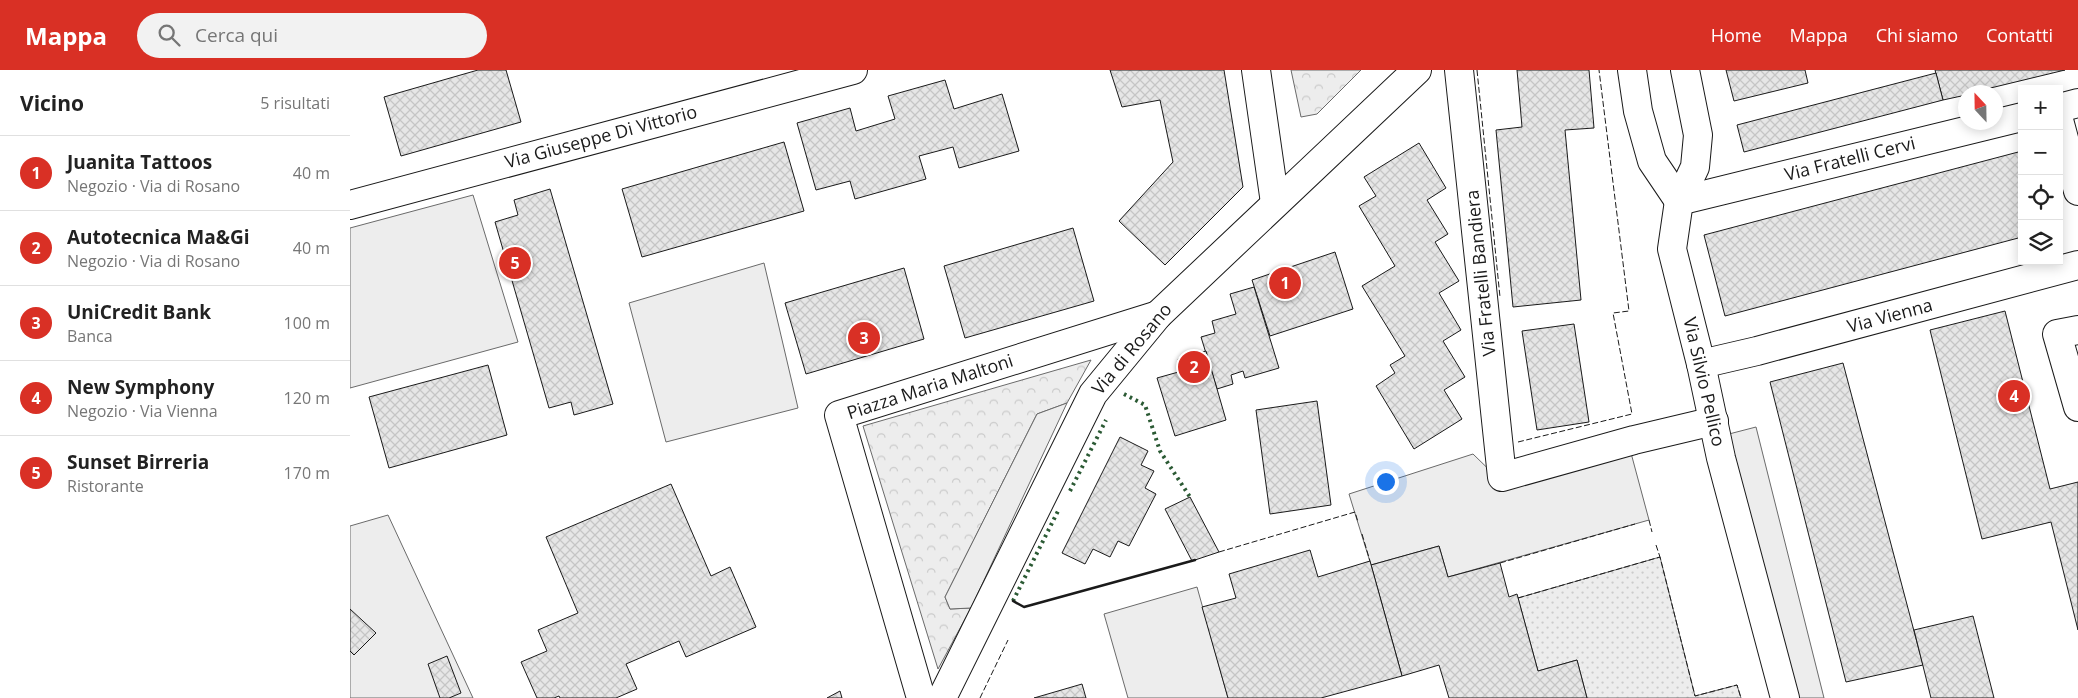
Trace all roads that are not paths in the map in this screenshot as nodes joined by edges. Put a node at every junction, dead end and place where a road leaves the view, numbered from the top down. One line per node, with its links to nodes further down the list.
1 (853, 70): 14 (street, Via Giuseppe Di Vittorio)
2 (1256, 70): 13 (street)
3 (1416, 70): 13 (street, Via di Rosano)
4 (1459, 70): 20 (street, Via Fratelli Bandiera)
5 (1632, 70): 12 (street)
6 (1686, 70): 12 (street, Via Silvio Pellico)
7 (2078, 103): 8 (street)
8 (2063, 107)
9 (2018, 118): 12 (street, Via Fratelli Cervi)
10 (2062, 130): 11 (street)
11 (2078, 191)
12 (1679, 201): 18 (street, Via Silvio Pellico)
13 (1276, 203): 16 (street, Via di Rosano)
14 (350, 205)
15 (2078, 266): 18 (street, Via Vienna)
16 (1158, 315): 21 (street, Piazza Maria Maltoni); 22 (street, Via di Rosano)
17 (2078, 330): 19 (street)
18 (1701, 364): 20 (street, Via Silvio Pellico)
19 (2078, 407)
20 (1714, 421): 23 (street, Via Silvio Pellico)
21 (921, 698)
22 (942, 698)
23 (1785, 698)

